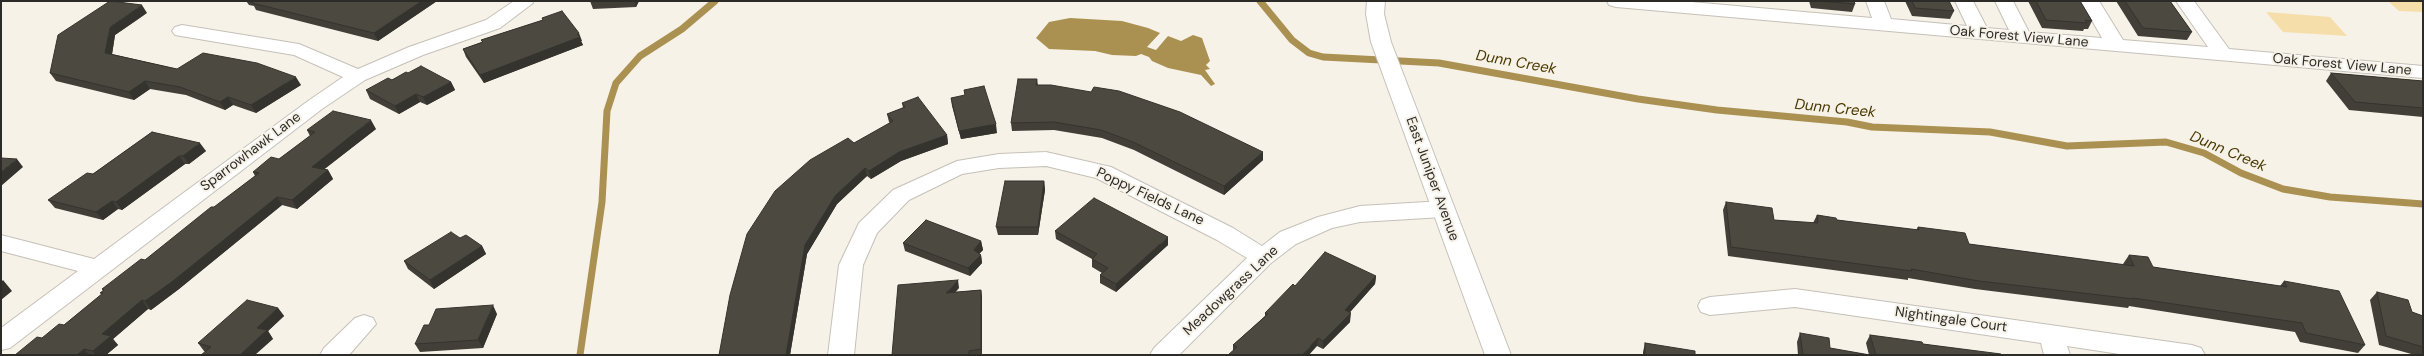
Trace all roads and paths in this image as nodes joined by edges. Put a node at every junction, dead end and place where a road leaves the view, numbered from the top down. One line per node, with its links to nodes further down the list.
1 (1376, 1): 19 (street, East Juniper Avenue)
2 (1616, 1): 9 (street, Oak Forest View Lane)
3 (1875, 1): 11 (street)
4 (1964, 1): 13 (street)
5 (2004, 1): 14 (street)
6 (2090, 1): 15 (street)
7 (2185, 1): 16 (street)
8 (524, 3): 18 (street, Sparrowhawk Lane)
9 (1692, 4): 10 (street, Oak Forest View Lane)
10 (1785, 9): 11 (street, Oak Forest View Lane)
11 (1884, 26): 13 (street, Oak Forest View Lane)
12 (182, 31): 18 (street)
13 (1980, 34): 14 (street, Oak Forest View Lane)
14 (2023, 38): 15 (street, Oak Forest View Lane)
15 (2116, 45): 16 (street, Oak Forest View Lane)
16 (2223, 54): 17 (street, Oak Forest View Lane)
17 (2423, 72)
18 (358, 76): 22 (street, Sparrowhawk Lane)
19 (1443, 209): 21 (street, Meadowgrass Lane); 30 (street, East Juniper Avenue)
20 (1, 243): 22 (street)
21 (1263, 257): 28 (street, Poppy Fields Lane); 29 (street, Meadowgrass Lane)
22 (98, 268): 25 (street, Sparrowhawk Lane)
23 (1710, 306): 26 (street, Nightingale Court)
24 (364, 324): 27 (street)
25 (1, 341)
26 (2054, 345): 31 (street, Nightingale Court)
27 (333, 355)
28 (841, 355)
29 (1164, 355)
30 (1498, 355)
31 (2192, 355)

